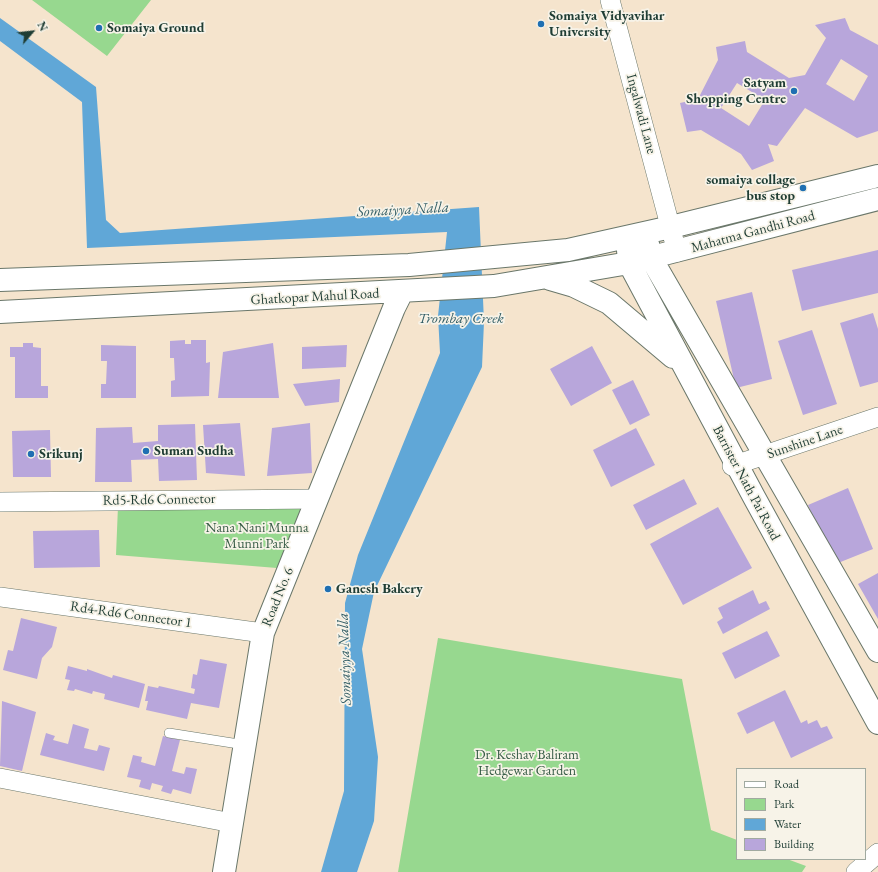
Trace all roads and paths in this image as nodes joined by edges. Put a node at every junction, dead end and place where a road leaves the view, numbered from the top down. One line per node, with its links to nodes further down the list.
1 (610, 0): 4 (street, Ingalwadi Lane)
2 (878, 176): 4 (street, Mahatma Gandhi Road)
3 (878, 199): 6 (street, Mahatma Gandhi Road)
4 (671, 227): 5 (street, Mahatma Gandhi Road); 6 (street, Ingalwadi Lane)
5 (636, 235): 7 (street); 8 (street, Barrister Nath Pai Road); 10 (street, Ghatkopar Mahul Road)
6 (677, 252): 7 (street, Mahatma Gandhi Road)
7 (652, 258): 8 (street, Mahatma Gandhi Road); 15 (street)
8 (629, 263): 9 (street, Ghatkopar Mahul Road); 13 (street, Barrister Nath Pai Road)
9 (544, 278): 11 (street, Ghatkopar Mahul Road); 13 (street)
10 (0, 280)
11 (402, 292): 12 (street, Ghatkopar Mahul Road); 17 (street, Road No. 6)
12 (0, 312)
13 (684, 367): 16 (street, Barrister Nath Pai Road)
14 (878, 417): 15 (street, Sunshine Lane)
15 (765, 456): 16 (street, Sunshine Lane); 21 (street)
16 (734, 466): 22 (street, Barrister Nath Pai Road)
17 (318, 498): 18 (street, Rd5-Rd6 Connector); 20 (street, Road No. 6)
18 (0, 502)
19 (0, 597): 20 (street, Rd4-Rd6 Connector 1)
20 (263, 633): 24 (street, Road No. 6)
21 (878, 651)
22 (878, 724)
23 (169, 733): 24 (lane)
24 (245, 745): 26 (street, Road No. 6)
25 (0, 778): 26 (street)
26 (232, 823): 28 (street, Road No. 6)
27 (878, 853): 29 (street)
28 (224, 872)
29 (856, 872)

